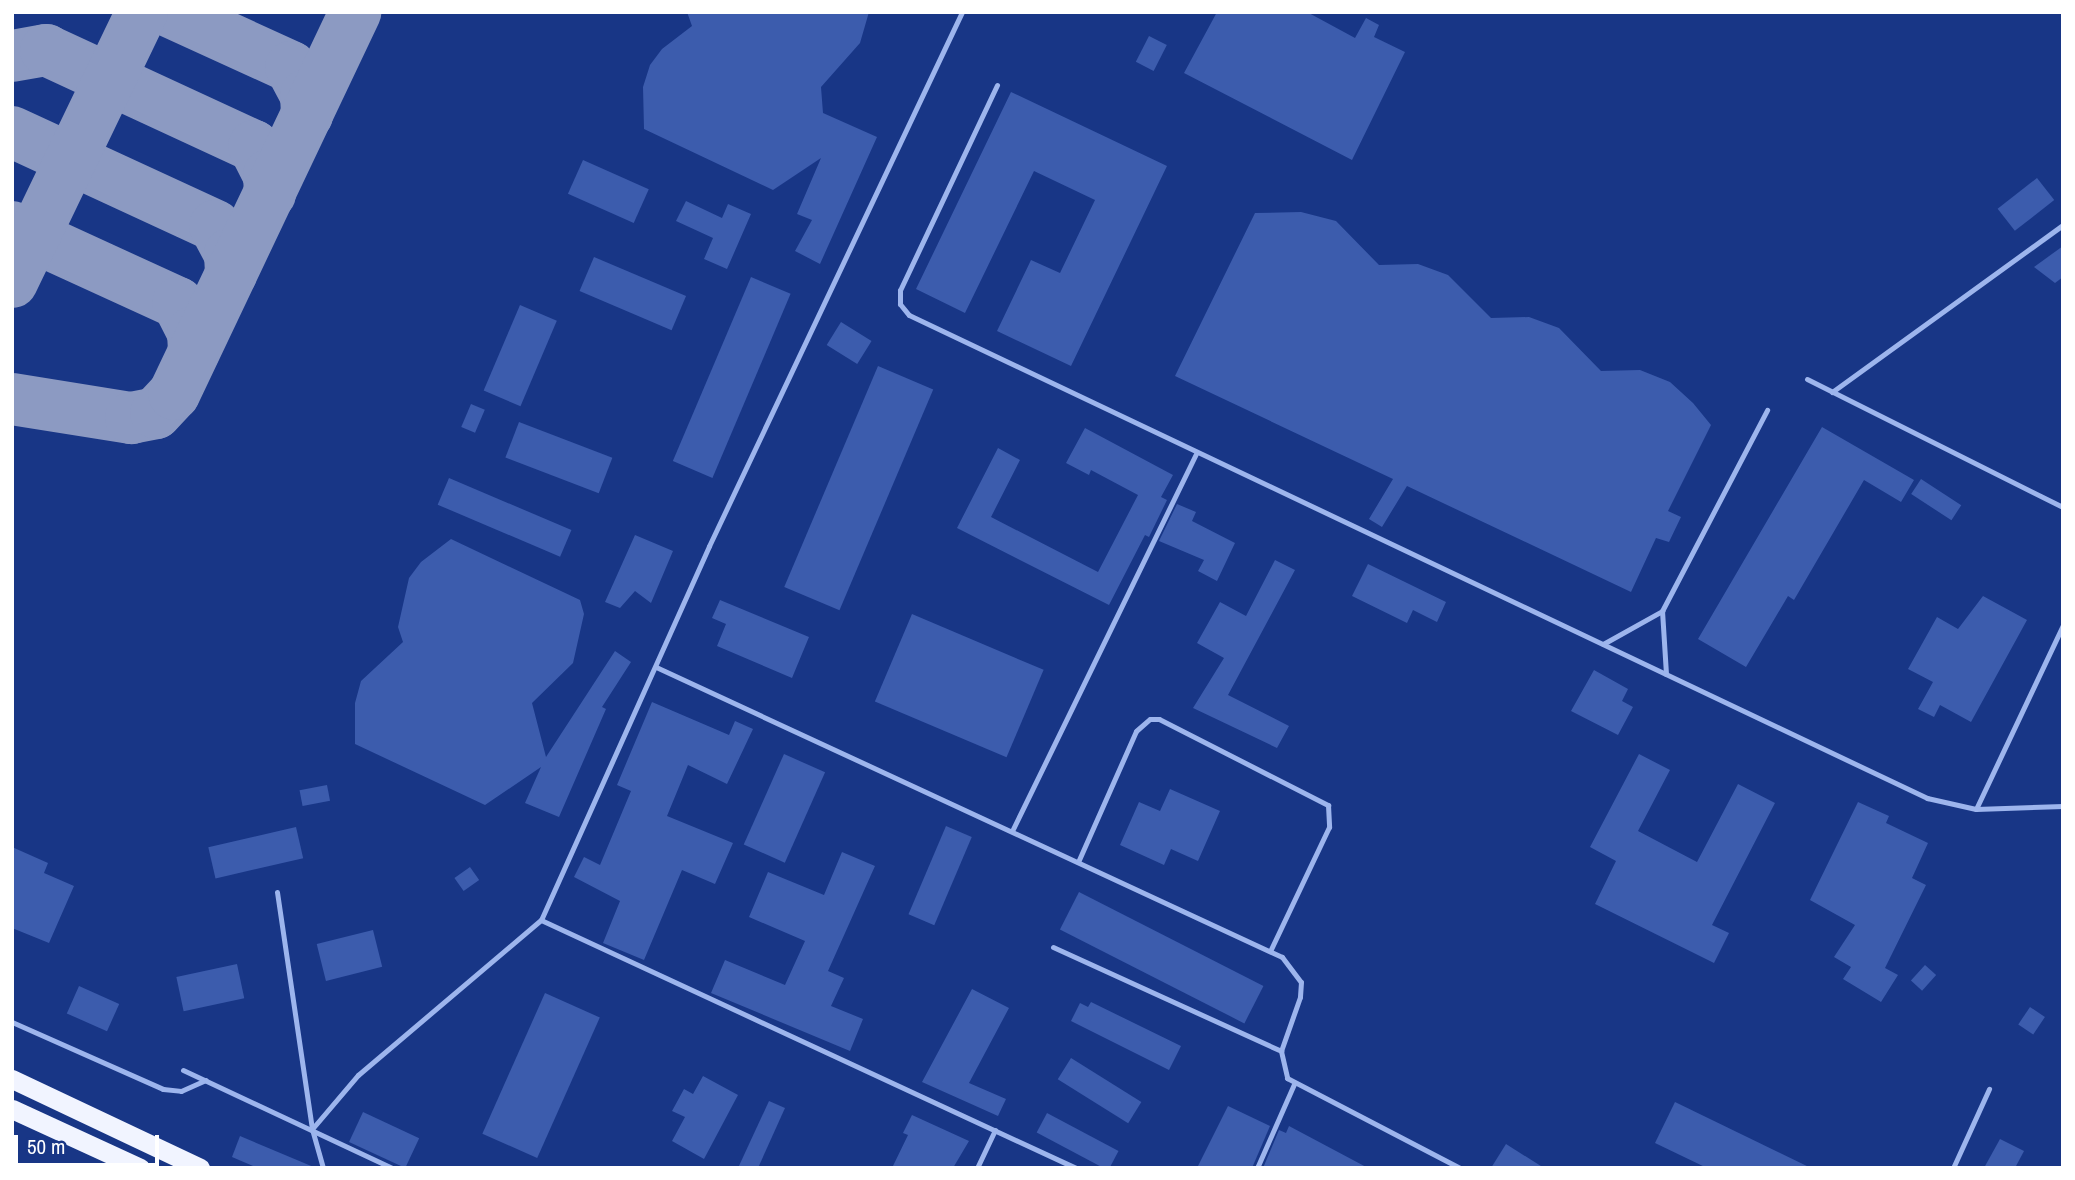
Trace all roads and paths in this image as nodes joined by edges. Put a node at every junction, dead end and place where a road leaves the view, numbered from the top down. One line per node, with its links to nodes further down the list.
1 (962, 12): 12 (lane)
2 (997, 85): 7 (lane)
3 (2063, 225): 5 (lane)
4 (1808, 379): 5 (lane)
5 (1832, 392): 8 (lane)
6 (1767, 410): 9 (lane)
7 (1196, 453): 11 (lane); 16 (lane)
8 (2063, 507)
9 (1662, 611): 11 (lane); 13 (lane)
10 (2063, 625): 15 (lane)
11 (1602, 644): 13 (lane)
12 (656, 667): 16 (lane); 19 (lane)
13 (1666, 674): 15 (lane)
14 (2063, 806): 15 (lane)
15 (1976, 809)
16 (1013, 831): 17 (lane)
17 (1078, 862): 21 (lane); 21 (lane)
18 (277, 892): 30 (lane)
19 (541, 920): 30 (lane); 31 (lane)
20 (1053, 947): 23 (lane)
21 (1270, 951): 23 (lane)
22 (12, 1023): 26 (lane)
23 (1281, 1051): 27 (lane)
24 (183, 1070): 26 (lane)
25 (12, 1079): 33 (highway)
26 (206, 1080): 30 (lane)
27 (1294, 1084): 38 (lane); 39 (lane)
28 (1989, 1089): 40 (lane)
29 (12, 1109): 32 (highway)
30 (313, 1129): 34 (lane); 35 (lane)
31 (995, 1130): 36 (lane); 37 (lane)
32 (140, 1168)
33 (200, 1168)
34 (323, 1168)
35 (392, 1168)
36 (977, 1168)
37 (1076, 1168)
38 (1256, 1168)
39 (1460, 1168)
40 (1952, 1168)

